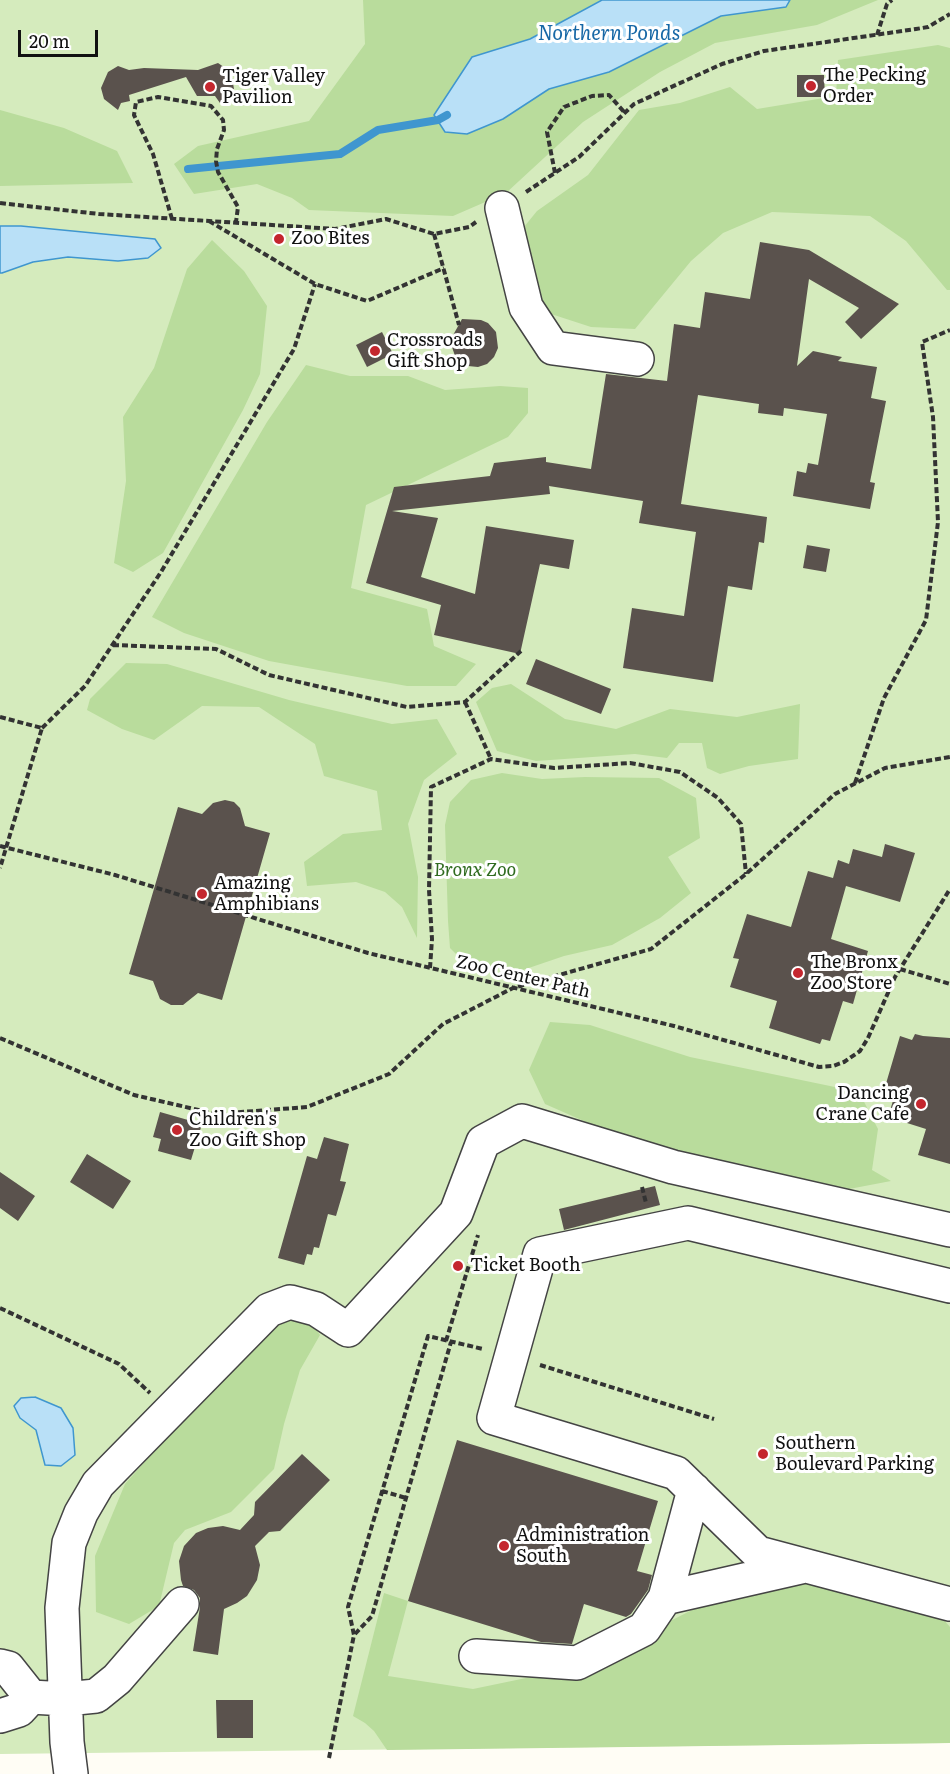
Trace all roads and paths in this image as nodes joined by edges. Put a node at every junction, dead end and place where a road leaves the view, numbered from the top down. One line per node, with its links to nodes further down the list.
1 (892, 0): 3 (path)
2 (950, 14): 3 (path)
3 (877, 35): 4 (path)
4 (625, 113): 5 (path); 5 (path)
5 (555, 172): 7 (path)
6 (0, 203): 8 (path)
7 (502, 207): 11 (path); 16 (lane)
8 (172, 219): 9 (path); 10 (path)
9 (208, 221): 10 (path); 13 (path)
10 (236, 223): 11 (path)
11 (434, 234): 12 (path)
12 (444, 268): 13 (path); 14 (path)
13 (315, 284): 17 (path)
14 (459, 325)
15 (950, 330): 24 (path)
16 (638, 359)
17 (112, 645): 19 (path); 21 (path)
18 (521, 651): 19 (path)
19 (465, 702): 23 (path)
20 (0, 717): 21 (path)
21 (42, 728): 25 (path)
22 (950, 757): 24 (path)
23 (490, 759): 27 (path); 29 (path)
24 (854, 784): 27 (path)
25 (3, 847): 26 (path); 29 (path, Zoo Center Path)
26 (0, 868)
27 (746, 874): 32 (path)
28 (950, 889): 30 (path, Zoo Center Path)
29 (430, 968): 32 (path, Zoo Center Path)
30 (900, 969): 31 (path); 32 (path, Zoo Center Path)
31 (950, 984)
32 (513, 988): 33 (path)
33 (0, 1038)
34 (635, 1156): 35 (lane); 36 (path); 37 (lane)
35 (456, 1213): 40 (path); 42 (lane)
36 (652, 1230): 38 (lane); 41 (lane)
37 (950, 1230)
38 (950, 1286)
39 (0, 1308): 42 (path)
40 (449, 1341): 41 (path); 45 (path); 46 (path)
41 (512, 1356): 43 (path); 44 (lane)
42 (169, 1411): 55 (lane)
43 (714, 1419)
44 (694, 1490): 47 (lane); 48 (lane)
45 (382, 1491): 46 (path); 51 (path)
46 (406, 1498): 51 (path)
47 (806, 1566): 48 (lane); 50 (lane)
48 (665, 1598): 52 (lane)
49 (183, 1604): 55 (lane)
50 (950, 1604)
51 (354, 1635): 57 (path)
52 (476, 1656)
53 (0, 1666): 54 (lane)
54 (31, 1697): 55 (lane); 56 (lane)
55 (66, 1699): 58 (lane)
56 (0, 1716)
57 (329, 1758)
58 (71, 1774)

